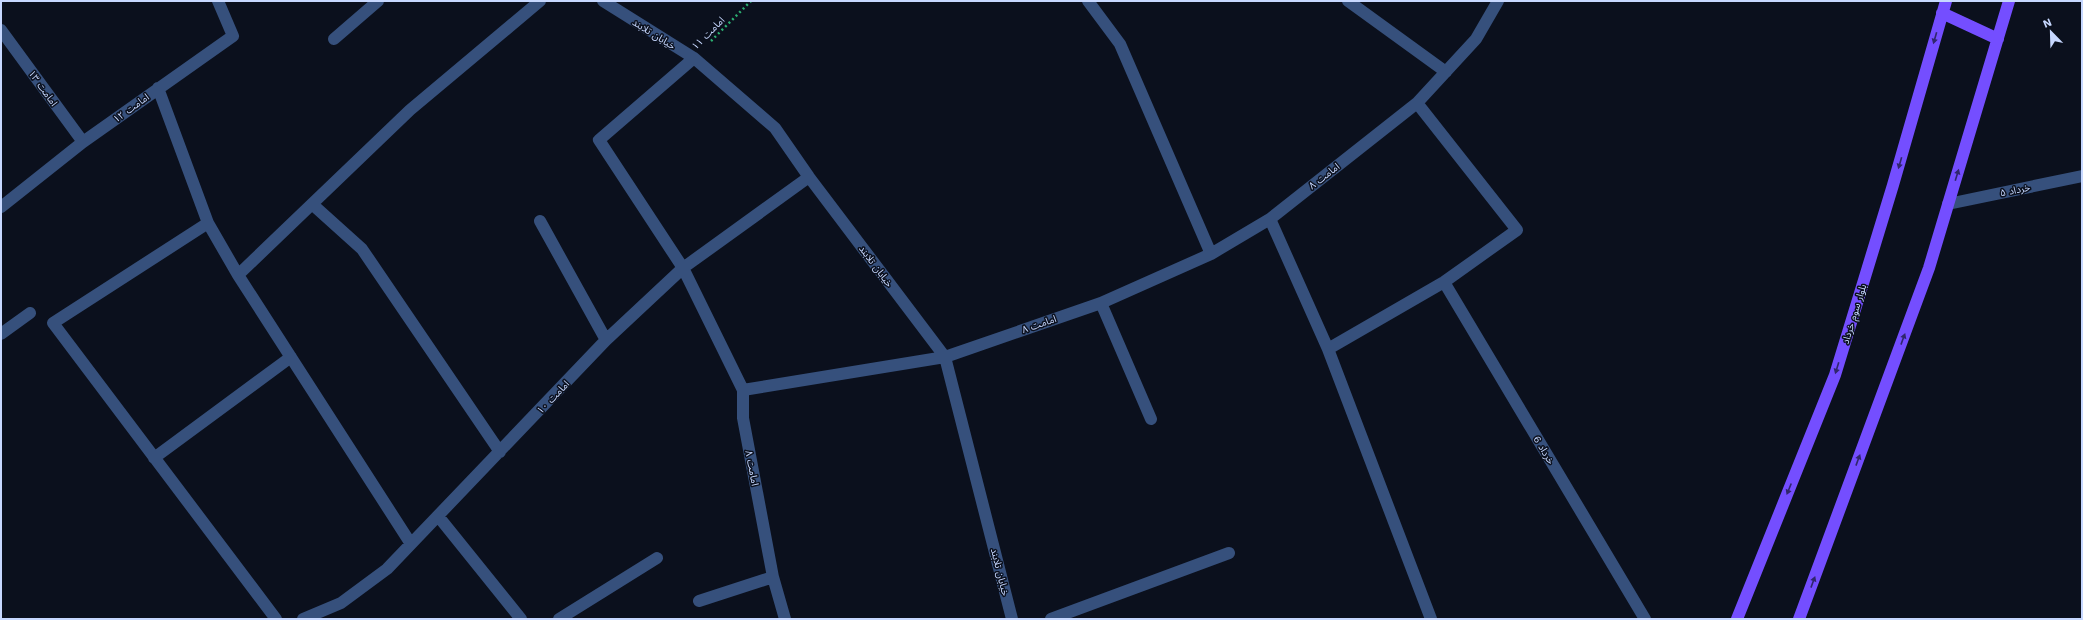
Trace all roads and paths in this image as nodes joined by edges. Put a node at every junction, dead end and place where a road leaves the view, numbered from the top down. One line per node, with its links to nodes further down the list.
1 (218, 1): 18 (street, امامت ۱۲)
2 (378, 1): 13 (street)
3 (540, 1): 23 (street)
4 (603, 1): 16 (street, خیابان تلابند)
5 (751, 1): 16 (path, امامت ۱۱)
6 (1088, 1): 29 (street)
7 (1348, 1): 17 (street)
8 (1946, 1): 11 (main road, بلوار سوم خرداد)
9 (2009, 1): 14 (main road)
10 (1497, 2): 17 (street, امامت ۸)
11 (1942, 13): 14 (main road); 59 (main road, بلوار سوم خرداد, one-way to 59)
12 (1, 30): 15 (street, امامت ۱۳)
13 (334, 39)
14 (1998, 39): 24 (main road, one-way to 14)
15 (5, 43): 20 (street, امامت ۱۳)
16 (694, 58): 22 (street, خیابان تلابند); 30 (street)
17 (1446, 72): 19 (street, امامت ۸)
18 (158, 88): 20 (street, امامت ۱۲); 28 (street)
19 (1417, 103): 26 (street, امامت ۸); 32 (street)
20 (83, 142): 25 (street, امامت ۱۲)
21 (2082, 176): 24 (street, خرداد ۵)
22 (809, 177): 30 (street, امامت ۱۰); 39 (street, خیابان تلابند)
23 (312, 204): 31 (street); 42 (street)
24 (1948, 204): 60 (main road, one-way to 24)
25 (1, 207)
26 (1270, 219): 29 (street, امامت ۸); 37 (street)
27 (540, 221): 36 (street)
28 (208, 223): 31 (street); 43 (street)
29 (1211, 254): 33 (street, امامت ۸)
30 (683, 268): 36 (street, امامت ۱۰); 40 (street)
31 (238, 275): 38 (street)
32 (1444, 282): 37 (street); 58 (street, خرداد 6)
33 (1101, 303): 39 (street, امامت ۸); 41 (street)
34 (30, 313): 35 (street)
35 (1, 334)
36 (606, 340): 42 (street, امامت ۱۰)
37 (1328, 349): 57 (street)
38 (291, 357): 43 (street); 45 (street)
39 (945, 357): 40 (street, امامت ۸); 55 (street, خیابان تلابند)
40 (743, 390): 48 (street, امامت ۸)
41 (1151, 419)
42 (500, 452): 44 (street, امامت ۱۰)
43 (154, 458): 50 (street)
44 (438, 516): 45 (street, امامت ۱۰); 52 (street)
45 (411, 544): 51 (street, امامت ۱۰)
46 (1229, 553): 56 (street)
47 (657, 558): 53 (street)
48 (773, 577): 49 (street); 54 (street, امامت ۸)
49 (699, 601)
50 (276, 619)
51 (302, 619)
52 (521, 619)
53 (559, 619)
54 (785, 619)
55 (1012, 619)
56 (1051, 619)
57 (1431, 619)
58 (1645, 619)
59 (1737, 619)
60 (1800, 619)

